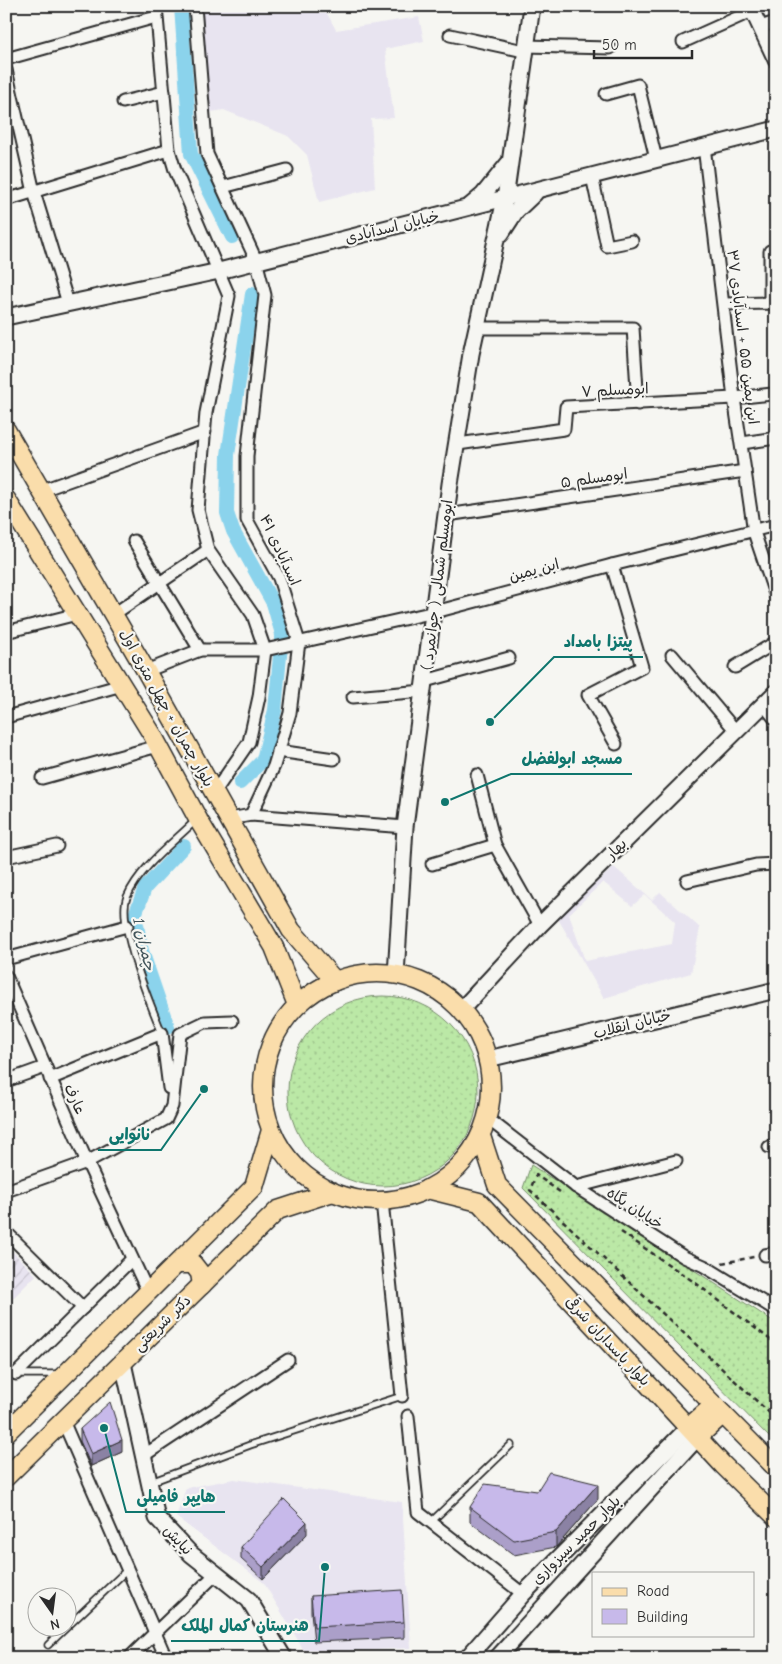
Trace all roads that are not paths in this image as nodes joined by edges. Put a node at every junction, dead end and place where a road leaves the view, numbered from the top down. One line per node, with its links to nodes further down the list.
1 (195, 6): 24 (street, اسدآبادی ۴۱)
2 (532, 6): 10 (main road, ابومسلم شمالی ( جوانمرد ))
3 (751, 8): 6 (street); 8 (street)
4 (156, 11): 11 (street); 14 (street)
5 (776, 22): 6 (street)
6 (760, 27): 12 (street)
7 (450, 35): 10 (street)
8 (683, 42)
9 (610, 48): 10 (street)
10 (525, 49): 21 (main road, ابومسلم شمالی ( جوانمرد ))
11 (6, 59)
12 (776, 61)
13 (6, 70): 26 (street)
14 (164, 92): 16 (street); 19 (street)
15 (606, 94): 20 (street)
16 (123, 102)
17 (776, 129): 18 (main road, خیابان اسدآبادی)
18 (704, 146): 20 (main road, خیابان اسدآبادی); 37 (street, ابن یمین ۵۵ + اسدآبادی ۳۷)
19 (169, 150): 26 (street); 34 (street)
20 (656, 159): 23 (main road, خیابان اسدآبادی)
21 (509, 163): 27 (main road, ابومسلم شمالی ( جوانمرد )); 29 (main road)
22 (287, 170): 24 (street)
23 (592, 176): 25 (main road, خیابان اسدآبادی); 30 (street)
24 (223, 187): 33 (street, اسدآبادی ۴۱)
25 (538, 190): 27 (main road, خیابان اسدآبادی); 31 (main road)
26 (34, 192): 28 (street); 35 (street)
27 (504, 199): 29 (main road, خیابان اسدآبادی); 31 (main road, ابومسلم شمالی ( جوانمرد ))
28 (6, 200)
29 (468, 208): 33 (main road, خیابان اسدآبادی)
30 (632, 241)
31 (495, 244): 39 (main road, ابومسلم شمالی ( جوانمرد ))
32 (770, 251): 36 (street)
33 (256, 260): 34 (main road, خیابان اسدآبادی); 63 (street, اسدآبادی ۴۱)
34 (219, 271): 35 (main road, خیابان اسدآبادی); 44 (street)
35 (68, 303): 38 (main road, خیابان اسدآبادی)
36 (773, 303): 37 (street)
37 (724, 304): 41 (street, ابن یمین ۵۵ + اسدآبادی ۳۷)
38 (6, 316)
39 (477, 328): 42 (street); 47 (main road, ابومسلم شمالی ( جوانمرد ))
40 (772, 394): 41 (street, ابومسلم ۷)
41 (734, 398): 42 (street, ابومسلم ۷); 46 (street, ابن یمین ۵۵ + اسدآبادی ۳۷)
42 (638, 404): 47 (street, ابومسلم ۷)
43 (6, 430): 49 (main road, بلوار چمران + چهل متری اول)
44 (204, 432): 49 (street); 55 (street)
45 (776, 438): 46 (street)
46 (742, 443): 48 (street, ابن یمین ۵۵ + اسدآبادی ۳۷)
47 (458, 444): 51 (main road, ابومسلم شمالی ( جوانمرد ))
48 (744, 472): 51 (street, ابومسلم ۵); 53 (street, ابن یمین ۵۵ + اسدآبادی ۳۷)
49 (40, 491): 61 (main road, بلوار چمران + چهل متری اول)
50 (8, 506): 60 (main road, بلوار چمران + چهل متری اول)
51 (447, 514): 59 (main road, ابومسلم شمالی ( جوانمرد ))
52 (776, 525): 53 (street, ابن یمین)
53 (754, 532): 56 (street, ابن یمین); 58 (street, ابن یمین ۵۵ + اسدآبادی ۳۷)
54 (134, 541): 57 (street)
55 (208, 550): 57 (street); 66 (street)
56 (612, 564): 59 (street, ابن یمین); 79 (street)
57 (160, 581): 61 (street); 65 (street)
58 (776, 597)
59 (435, 612): 63 (street, ابن یمین); 72 (main road, ابومسلم شمالی ( جوانمرد ))
60 (77, 614): 62 (street); 71 (main road, بلوار چمران + چهل متری اول)
61 (114, 614): 70 (main road, بلوار چمران + چهل متری اول)
62 (6, 632)
63 (299, 642): 66 (street, ابن یمین); 81 (street, اسدآبادی ۴۱)
64 (776, 642): 69 (street)
65 (200, 650): 66 (street); 70 (street)
66 (265, 650): 85 (street)
67 (672, 655): 78 (street)
68 (510, 658): 72 (street)
69 (735, 667)
70 (146, 671): 85 (main road, بلوار چمران + چهل متری اول)
71 (122, 685): 76 (street); 80 (main road, بلوار چمران + چهل متری اول)
72 (424, 686): 74 (street); 89 (main road, ابومسلم شمالی ( جوانمرد ))
73 (776, 692): 75 (main road, بهار)
74 (353, 697)
75 (764, 704): 77 (street); 78 (main road, بهار)
76 (6, 717)
77 (776, 720)
78 (735, 730): 96 (main road, بهار)
79 (616, 744)
80 (158, 746): 84 (street); 87 (main road, بلوار چمران + چهل متری اول)
81 (278, 751): 82 (street); 86 (street, اسدآبادی ۴۱)
82 (334, 759)
83 (477, 775): 90 (street)
84 (42, 778)
85 (214, 793): 88 (main road, بلوار چمران + چهل متری اول)
86 (251, 815): 88 (street); 89 (street)
87 (198, 818): 97 (lane); 103 (main road, بلوار چمران + چهل متری اول)
88 (230, 819): 101 (main road, بلوار چمران + چهل متری اول)
89 (405, 827): 99 (main road, ابومسلم شمالی ( جوانمرد ))
90 (495, 845): 93 (street); 96 (street)
91 (56, 846): 92 (street)
92 (6, 857)
93 (432, 864)
94 (776, 864): 95 (street)
95 (687, 881)
96 (540, 925): 104 (main road, بهار)
97 (127, 926): 98 (street); 106 (lane)
98 (6, 959)
99 (396, 974): 101 (main road); 104 (main road)
100 (6, 976): 108 (street, عارف)
101 (335, 981): 103 (main road)
102 (776, 990): 107 (main road, خیابان انقلاب)
103 (297, 1005): 113 (main road)
104 (461, 1010): 107 (main road)
105 (232, 1021): 111 (street)
106 (162, 1033): 109 (street); 111 (street)
107 (488, 1059): 112 (main road)
108 (45, 1067): 109 (street, عارف); 110 (street)
109 (50, 1079): 116 (street, عارف)
110 (6, 1081)
111 (172, 1106): 116 (street)
112 (487, 1118): 114 (main road); 117 (street, خیابان پگاه)
113 (271, 1130): 120 (main road); 124 (main road, دکتر شریعتی)
114 (480, 1136): 118 (main road); 133 (main road, بلوار پاسداران شرقی)
115 (676, 1161): 117 (street)
116 (87, 1162): 119 (street); 123 (street, عارف)
117 (576, 1187): 128 (street, خیابان پگاه)
118 (427, 1190): 121 (main road); 136 (main road, بلوار پاسداران شرقی)
119 (6, 1191)
120 (333, 1192): 121 (main road); 125 (main road, دکتر شریعتی)
121 (382, 1201): 134 (street)
122 (6, 1232): 127 (street)
123 (132, 1259): 126 (street, عارف); 127 (street)
124 (177, 1264): 125 (main road); 126 (main road, دکتر شریعتی)
125 (202, 1285): 130 (main road, دکتر شریعتی)
126 (148, 1292): 132 (main road, دکتر شریعتی)
127 (83, 1308): 131 (street)
128 (776, 1310)
129 (288, 1360): 144 (street)
130 (122, 1362): 138 (main road, دکتر شریعتی); 144 (main road, نیایش)
131 (11, 1371): 132 (lane)
132 (65, 1375): 140 (main road, دکتر شریعتی)
133 (690, 1381): 135 (main road, بلوار پاسداران شرقی); 143 (street)
134 (402, 1396): 147 (lane)
135 (718, 1410): 139 (main road); 143 (main road, بلوار پاسداران شرقی)
136 (675, 1413): 139 (main road, بلوار پاسداران شرقی); 141 (main road)
137 (408, 1416): 149 (street)
138 (63, 1421): 146 (main road, دکتر شریعتی); 150 (street)
139 (693, 1432): 141 (main road, بلوار حمید سبزواری); 148 (main road, بلوار پاسداران شرقی); 159 (main road, بلوار حمید سبزواری)
140 (6, 1433)
141 (676, 1439): 152 (main road, بلوار حمید سبزواری)
142 (512, 1445): 149 (lane)
143 (755, 1447): 145 (main road, بلوار پاسداران شرقی)
144 (143, 1456): 147 (main road, نیایش)
145 (776, 1468)
146 (6, 1478)
147 (150, 1482): 151 (main road, نیایش)
148 (776, 1517)
149 (431, 1522): 152 (street)
150 (127, 1570): 153 (street); 154 (lane)
151 (216, 1574): 153 (street); 157 (main road, نیایش)
152 (523, 1594): 158 (main road, بلوار حمید سبزواری)
153 (154, 1632): 155 (street); 156 (street)
154 (48, 1645)
155 (129, 1658)
156 (166, 1658)
157 (284, 1658)
158 (467, 1658)
159 (498, 1658)

